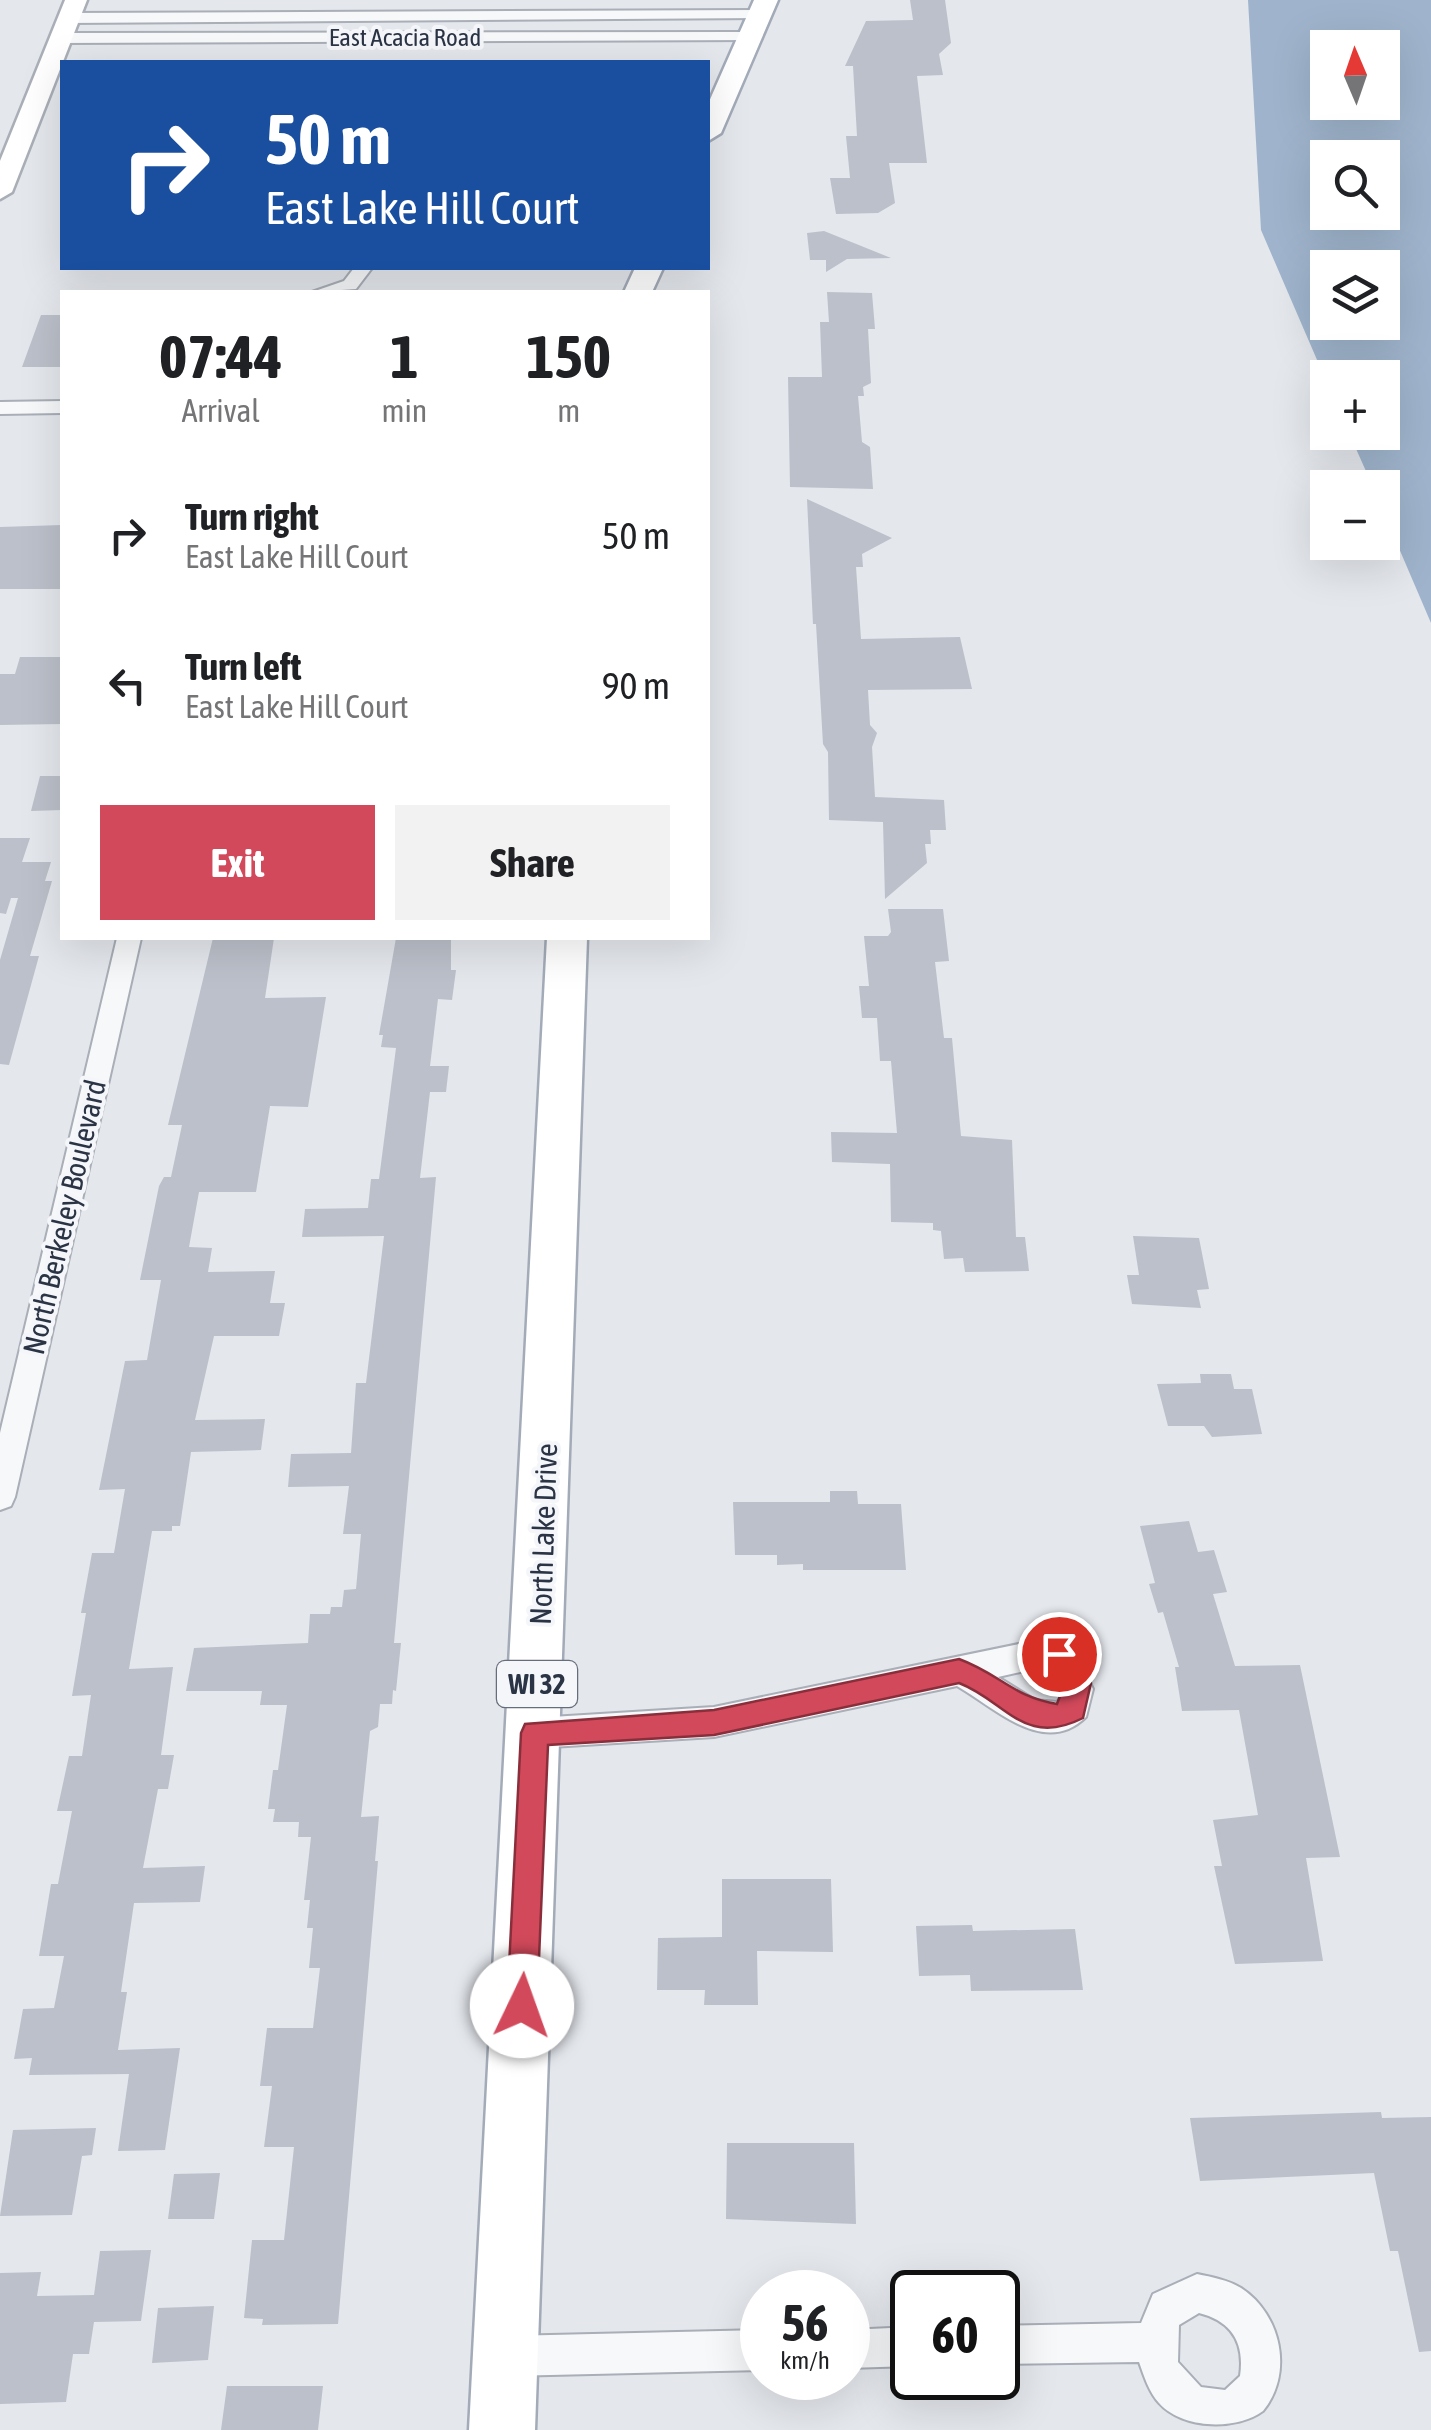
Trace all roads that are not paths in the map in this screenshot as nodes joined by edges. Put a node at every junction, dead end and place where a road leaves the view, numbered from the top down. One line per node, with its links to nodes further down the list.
1 (632, 16): 2 (street, East Acacia Road); 4 (street, East Acacia Road); 5 (street)
2 (758, 17): 5 (street, East Acacia Road); 7 (main road)
3 (68, 18): 4 (street, East Acacia Road); 6 (street, East Acacia Road); 8 (street)
4 (103, 18): 6 (street)
5 (630, 37): 6 (street, East Acacia Road)
6 (94, 38)
7 (710, 128)
8 (0, 192)
9 (366, 270): 12 (street)
10 (316, 272): 11 (street)
11 (312, 290)
12 (329, 290)
13 (60, 407): 14 (street)
14 (0, 408)
15 (129, 940): 17 (street, North Berkeley Boulevard)
16 (567, 940): 19 (main road, North Lake Drive / WI 32)
17 (0, 1497)
18 (959, 1671): 19 (street)
19 (535, 1733): 23 (main road, North Lake Drive / WI 32)
20 (1155, 2342): 21 (street)
21 (1020, 2345)
22 (740, 2351): 23 (street)
23 (505, 2356): 24 (main road, North Lake Drive / WI 32)
24 (502, 2430)

